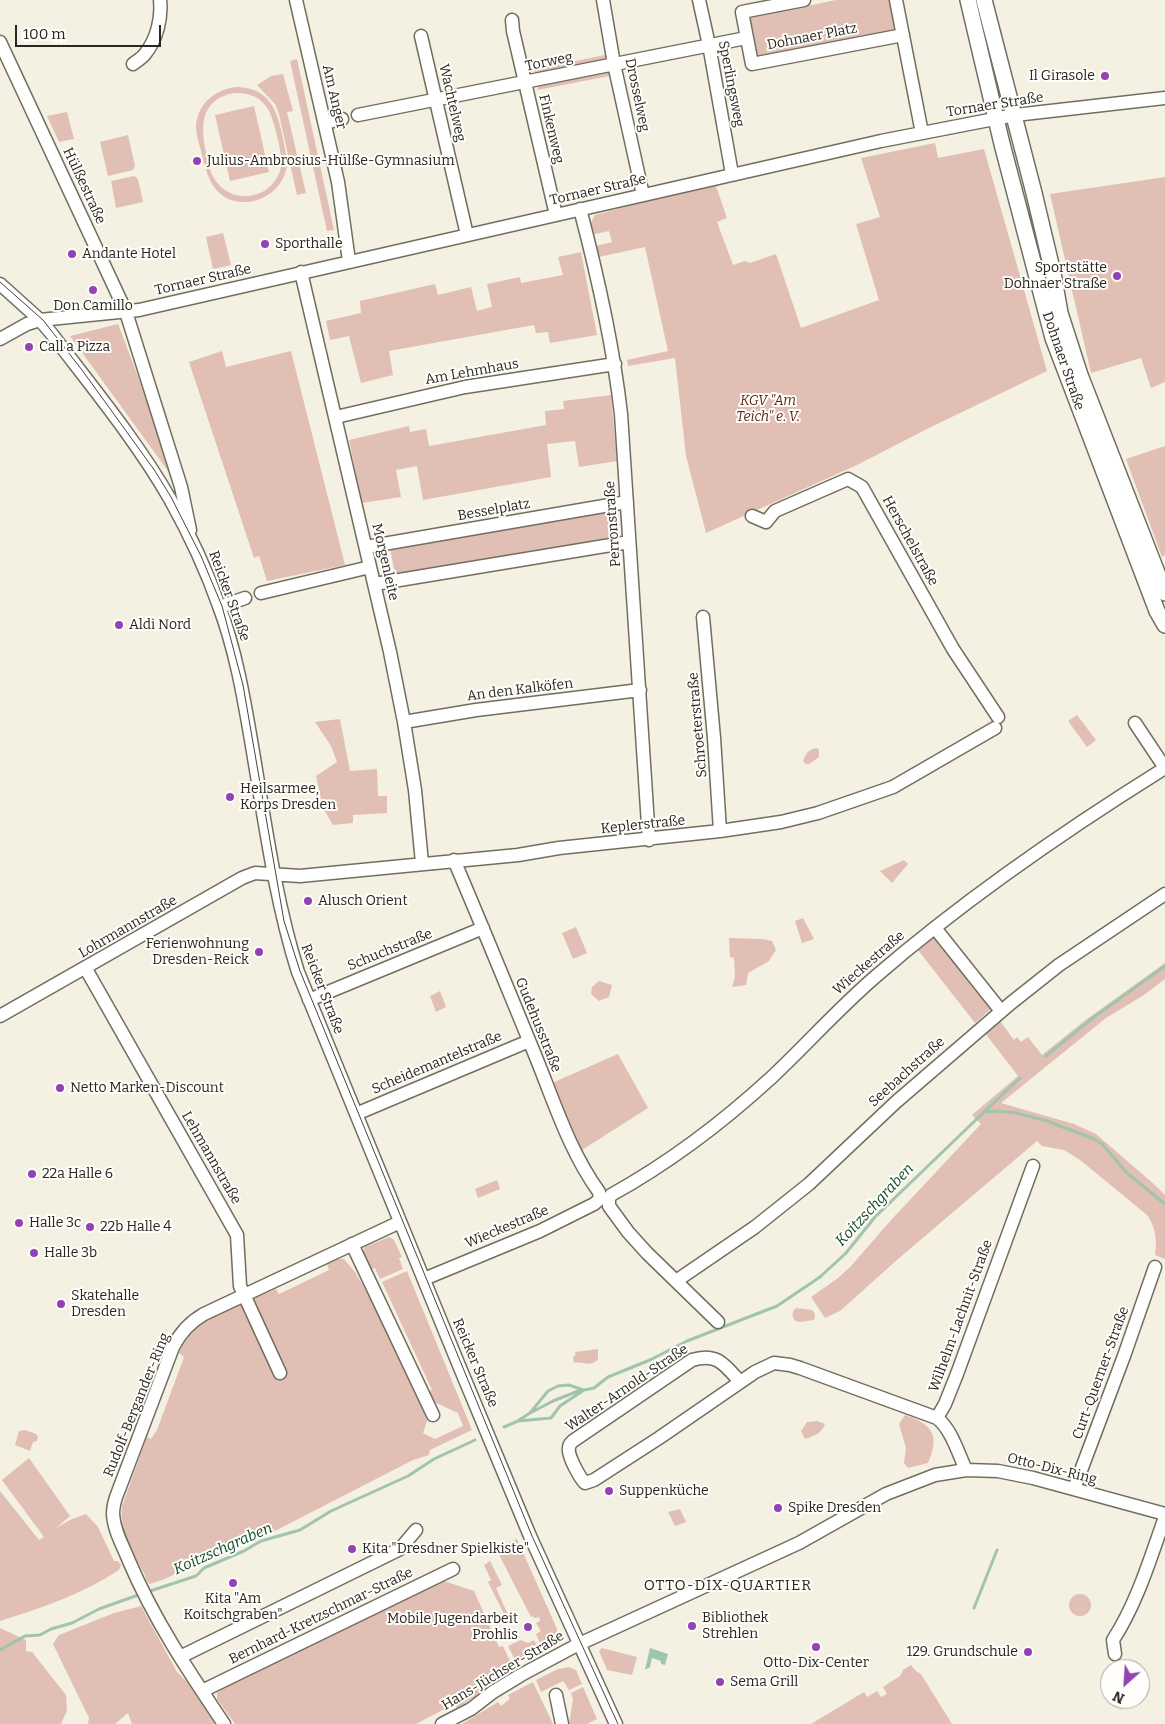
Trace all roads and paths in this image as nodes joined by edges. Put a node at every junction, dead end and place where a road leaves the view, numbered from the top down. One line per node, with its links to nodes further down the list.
1 (160, 0): 15 (street)
2 (296, 0): 24 (street, Am Anger)
3 (603, 0): 16 (street, Drosselweg)
4 (699, 0): 14 (street, Sperlingsweg)
5 (804, 0): 12 (street, Dohnaer Platz)
6 (896, 0): 10 (street)
7 (968, 0): 22 (main road, Dohnaer Straße)
8 (984, 0): 21 (main road, Dohnaer Straße)
9 (512, 20): 17 (street, Finkenweg)
10 (903, 35): 12 (street, Dohnaer Platz); 25 (street)
11 (421, 36): 19 (street, Wachtelweg)
12 (746, 38): 14 (street, Torweg)
13 (0, 42): 34 (street, Hülßestraße)
14 (709, 46): 16 (street, Torweg); 26 (street, Sperlingsweg)
15 (133, 64)
16 (614, 64): 17 (street, Torweg); 27 (street, Drosselweg)
17 (525, 83): 19 (street, Torweg); 29 (street, Finkenweg)
18 (1165, 98): 21 (street, Tornaer Straße)
19 (435, 100): 20 (street, Torweg); 30 (street, Wachtelweg)
20 (358, 115)
21 (1014, 115): 22 (street, Tornaer Straße); 49 (main road, Dohnaer Straße)
22 (996, 118): 25 (street, Tornaer Straße); 53 (main road, Dohnaer Straße)
23 (342, 119): 24 (street)
24 (325, 123): 31 (street, Am Anger)
25 (922, 133): 26 (street, Tornaer Straße)
26 (732, 174): 27 (street, Tornaer Straße)
27 (643, 195): 28 (street, Tornaer Straße)
28 (580, 209): 29 (street, Tornaer Straße); 37 (street, Perronstraße)
29 (556, 215): 30 (street, Tornaer Straße)
30 (467, 235): 31 (street, Tornaer Straße)
31 (349, 261): 32 (street, Tornaer Straße)
32 (302, 272): 34 (street, Tornaer Straße); 38 (street, Morgenleite)
33 (0, 284): 35 (street, Reicker Straße)
34 (126, 312): 35 (street, Tornaer Straße); 39 (street, Hülßestraße)
35 (40, 320): 36 (street, Tornaer Straße); 40 (street, Reicker Straße)
36 (0, 339)
37 (615, 364): 38 (street, Am Lehmhaus); 41 (street, Perronstraße)
38 (336, 417): 45 (street, Morgenleite)
39 (181, 488): 40 (street); 43 (street, Hülßestraße)
40 (169, 498): 43 (street, Reicker Straße)
41 (627, 502): 44 (street, Perronstraße); 45 (street, Besselplatz)
42 (752, 516): 56 (street, Herschelstraße)
43 (191, 540): 51 (street, Reicker Straße)
44 (629, 542): 47 (street); 54 (street, Perronstraße)
45 (366, 547): 46 (street, Morgenleite)
46 (370, 567): 47 (street, Morgenleite); 48 (street)
47 (375, 584): 55 (street, Morgenleite)
48 (261, 593)
49 (1165, 593)
50 (245, 598): 51 (street)
51 (220, 607): 63 (street, Reicker Straße)
52 (703, 617): 59 (street, Schroeterstraße)
53 (1165, 625)
54 (640, 690): 55 (street, An den Kalköfen); 60 (street, Perronstraße)
55 (404, 722): 62 (street, Morgenleite)
56 (997, 723): 59 (street, Keplerstraße)
57 (1135, 723): 58 (street)
58 (1165, 768): 66 (street, Wieckestraße)
59 (720, 831): 60 (street, Keplerstraße)
60 (650, 840): 61 (street, Keplerstraße)
61 (454, 860): 62 (street, Keplerstraße); 65 (street, Gudehusstraße)
62 (422, 863): 63 (street, Keplerstraße)
63 (274, 874): 67 (street, Lohrmannstraße); 68 (street, Reicker Straße)
64 (1165, 894): 69 (street, Seebachstraße)
65 (483, 928): 68 (street, Schuchstraße); 71 (street, Gudehusstraße)
66 (935, 928): 69 (street); 74 (street, Wieckestraße)
67 (86, 968): 70 (street, Lohrmannstraße); 80 (street, Lehmannstraße)
68 (309, 1000): 72 (street, Reicker Straße)
69 (1001, 1011): 79 (street, Seebachstraße)
70 (0, 1016)
71 (529, 1041): 72 (street, Scheidemantelstraße); 74 (street, Gudehusstraße)
72 (356, 1114): 75 (street, Reicker Straße)
73 (1033, 1166): 85 (street, Wilhelm-Lachnit-Straße)
74 (604, 1199): 78 (street, Wieckestraße); 79 (street, Gudehusstraße)
75 (400, 1222): 76 (street, Rudolf-Bergander-Ring); 78 (street, Reicker Straße)
76 (352, 1244): 80 (street, Rudolf-Bergander-Ring); 84 (street)
77 (1155, 1267): 87 (street, Curt-Querner-Straße)
78 (424, 1279): 91 (street, Reicker Straße)
79 (676, 1281): 81 (street, Gudehusstraße)
80 (245, 1295): 82 (street, Lehmannstraße); 93 (street, Rudolf-Bergander-Ring)
81 (718, 1322)
82 (280, 1373)
83 (740, 1382): 83 (street, Walter-Arnold-Straße); 85 (street, Walter-Arnold-Straße)
84 (434, 1416)
85 (937, 1418): 86 (street)
86 (966, 1470): 87 (street, Otto-Dix-Ring); 91 (street, Otto-Dix-Ring)
87 (1074, 1489): 88 (street, Otto-Dix-Ring)
88 (1165, 1516): 92 (street)
89 (416, 1530): 93 (street)
90 (454, 1569): 94 (street, Bernhard-Kretzschmar-Straße)
91 (579, 1644): 97 (street, Hans-Jüchser-Straße); 99 (street, Reicker Straße)
92 (1115, 1654)
93 (180, 1657): 94 (street, Rudolf-Bergander-Ring)
94 (202, 1691): 96 (street, Rudolf-Bergander-Ring)
95 (556, 1695): 98 (street)
96 (224, 1724)
97 (442, 1724)
98 (562, 1724)
99 (616, 1724)

